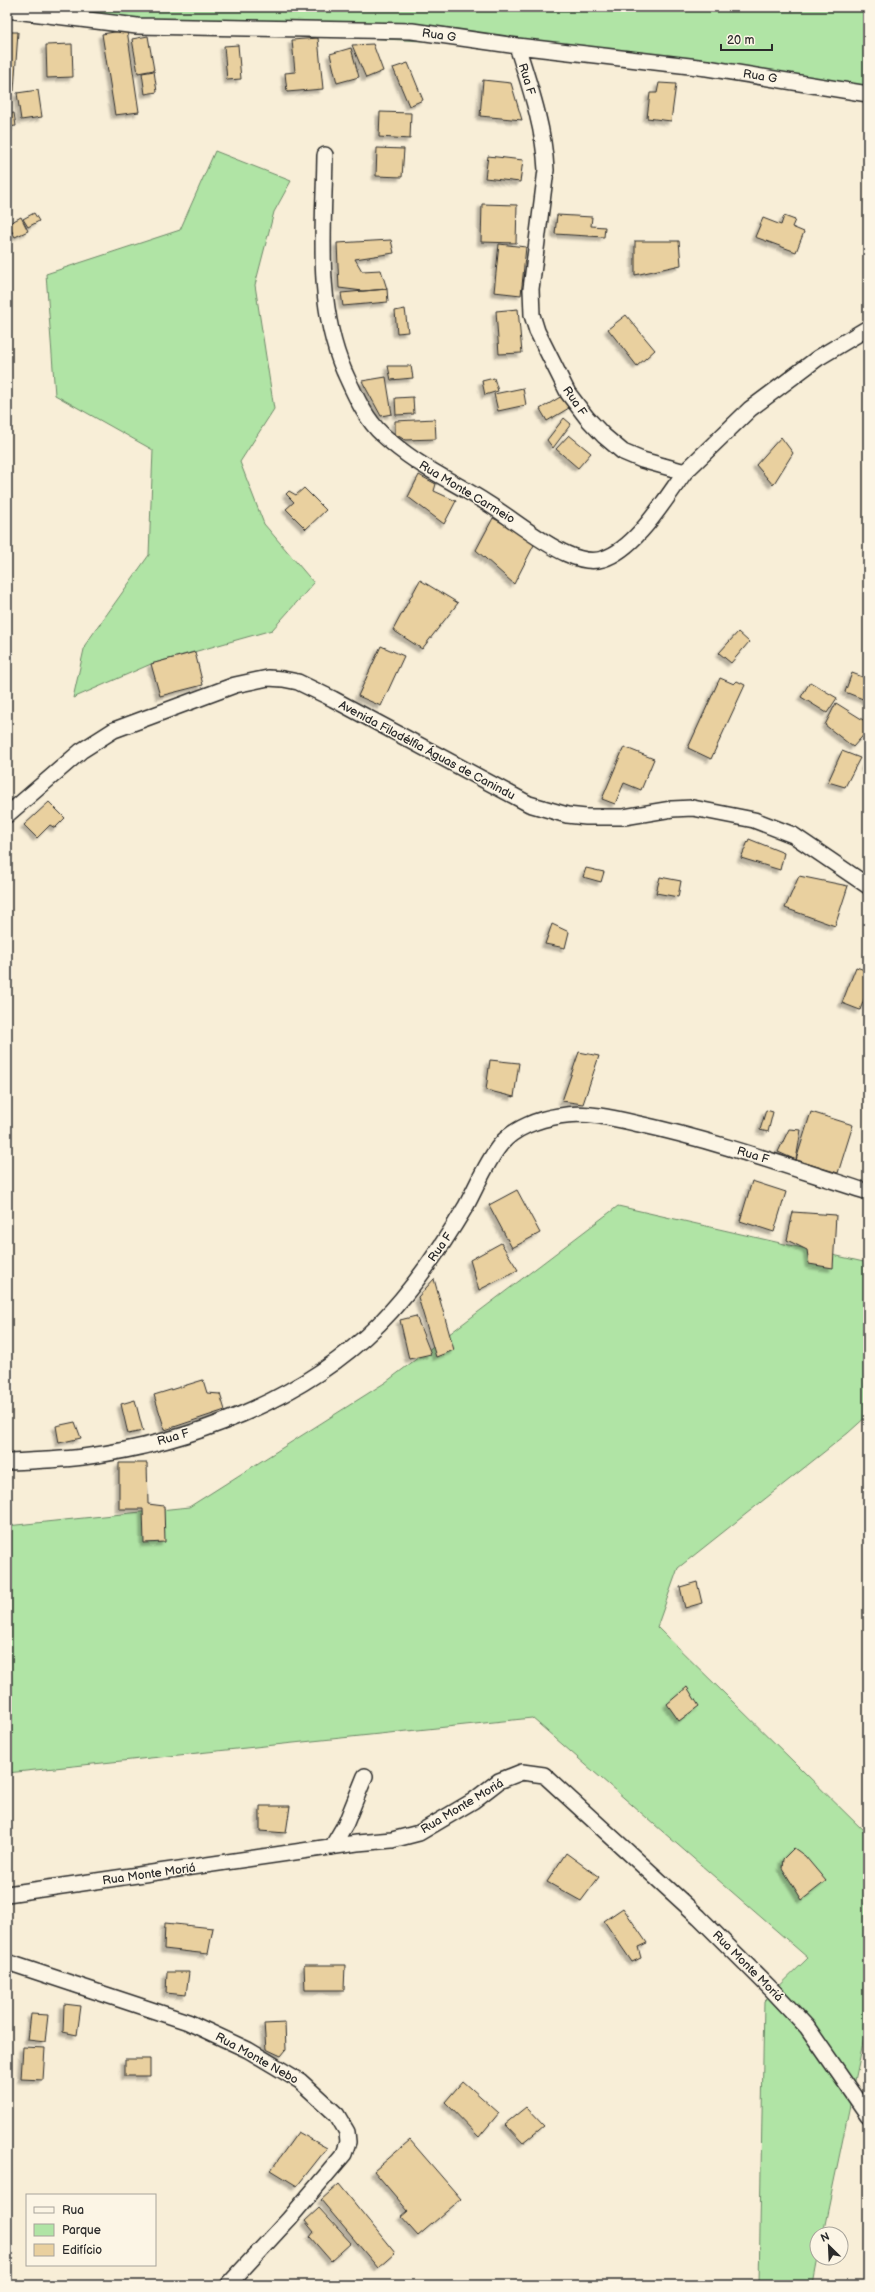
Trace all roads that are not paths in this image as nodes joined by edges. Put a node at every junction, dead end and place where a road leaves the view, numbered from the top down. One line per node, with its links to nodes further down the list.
1 (7, 10): 2 (street, Rua G)
2 (517, 46): 3 (street, Rua G); 6 (street, Rua F)
3 (868, 94)
4 (326, 155): 6 (street, Rua Monte Carmeio)
5 (868, 328): 6 (street)
6 (685, 472)
7 (7, 815): 8 (street, Avenida Filadélfia Águas de Canindu)
8 (868, 886)
9 (868, 1192): 10 (street, Rua F)
10 (7, 1462)
11 (365, 1776): 12 (street)
12 (332, 1847): 13 (street, Rua Monte Moriá); 15 (street, Rua Monte Moriá)
13 (7, 1894)
14 (7, 1962): 16 (street, Rua Monte Nebo)
15 (868, 2115)
16 (228, 2285)

